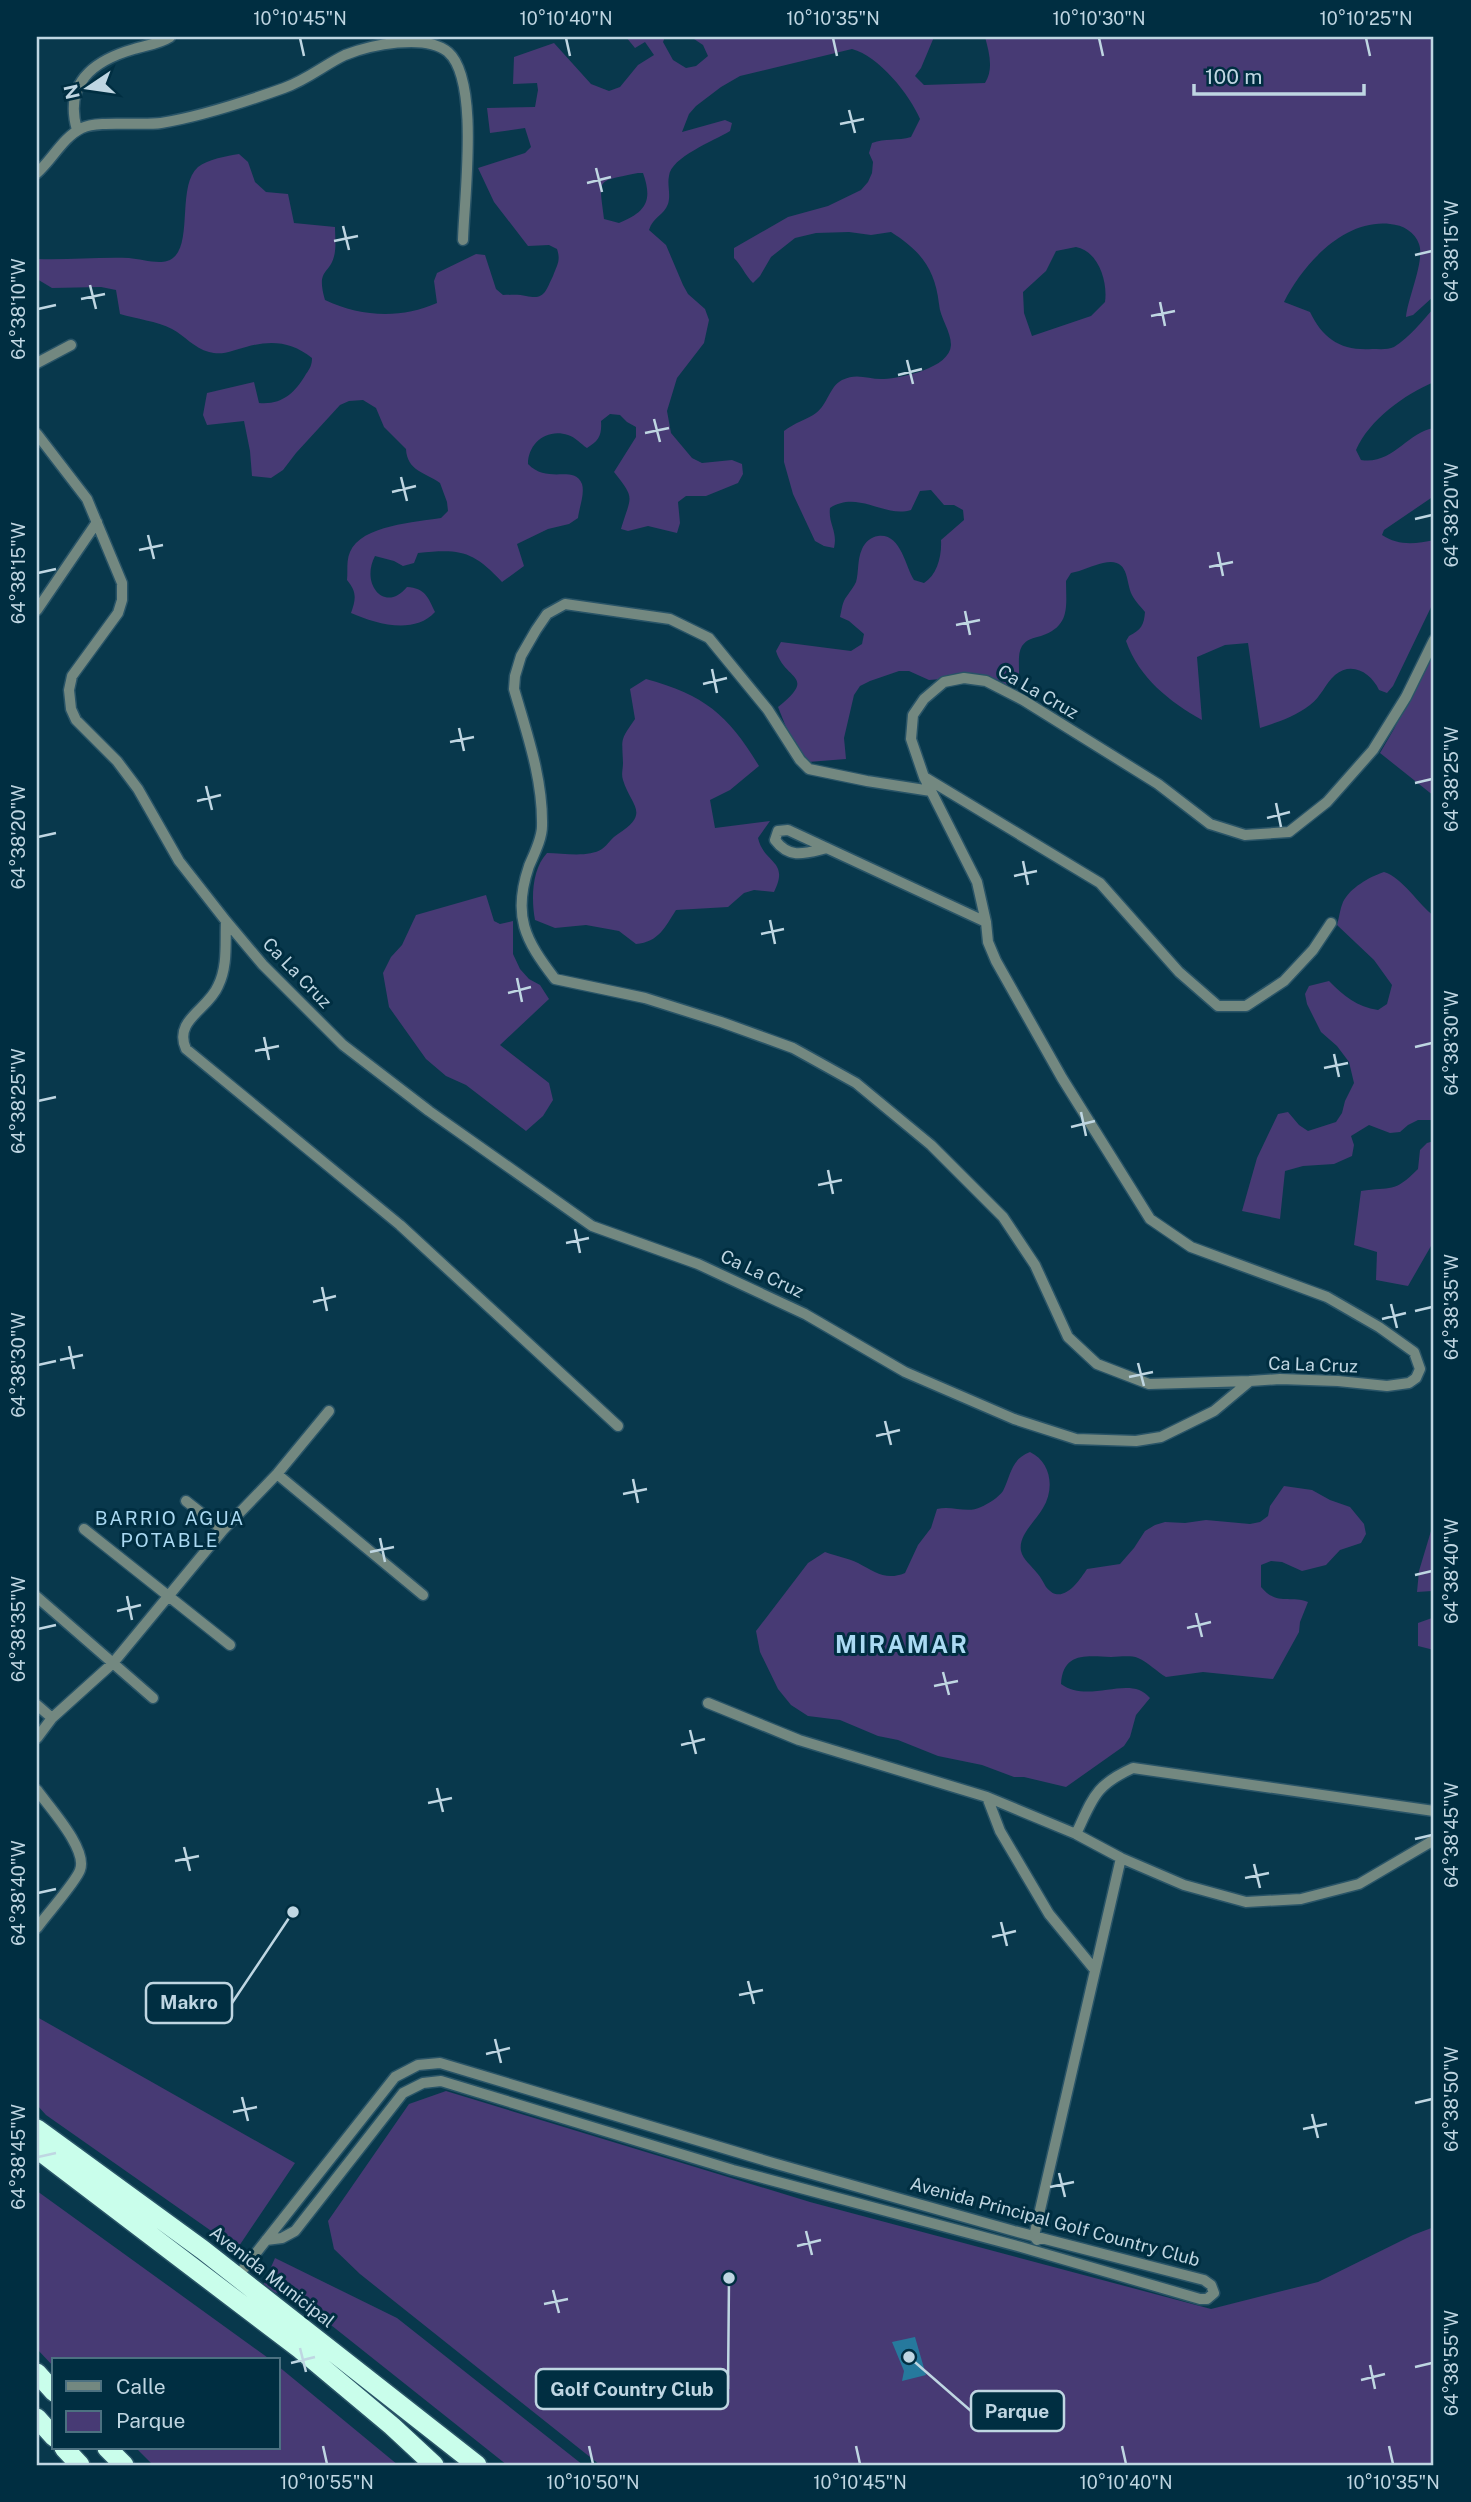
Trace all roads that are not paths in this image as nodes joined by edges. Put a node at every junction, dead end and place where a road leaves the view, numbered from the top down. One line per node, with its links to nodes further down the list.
1 (170, 37): 2 (street)
2 (77, 130): 3 (street); 4 (street)
3 (37, 173)
4 (463, 240)
5 (71, 345): 6 (street)
6 (37, 363)
7 (37, 434): 8 (street, Ca La Cruz)
8 (97, 523): 9 (street); 14 (street, Ca La Cruz)
9 (37, 610)
10 (1434, 640): 11 (street, Ca La Cruz)
11 (924, 777): 12 (street, Ca La Cruz); 16 (street)
12 (931, 791): 15 (street, Ca La Cruz); 17 (street)
13 (827, 848): 15 (street)
14 (226, 921): 17 (street, Ca La Cruz); 19 (street)
15 (986, 922): 17 (street, Ca La Cruz)
16 (1331, 923)
17 (1250, 1381)
18 (329, 1411): 20 (street)
19 (618, 1426)
20 (276, 1474): 23 (street); 24 (street)
21 (186, 1501): 23 (street)
22 (85, 1529): 26 (street)
23 (223, 1530): 26 (street)
24 (423, 1595)
25 (37, 1597): 28 (street)
26 (169, 1598): 27 (street); 28 (street)
27 (230, 1645)
28 (113, 1663): 29 (street); 32 (street)
29 (153, 1698)
30 (708, 1703): 35 (street)
31 (37, 1705): 32 (street)
32 (52, 1718): 33 (street)
33 (37, 1738)
34 (37, 1790): 40 (street)
35 (987, 1797): 37 (street); 41 (street)
36 (1434, 1811): 37 (street)
37 (1076, 1834): 39 (street)
38 (1434, 1840): 39 (street)
39 (1121, 1858): 41 (street)
40 (37, 1928)
41 (1095, 1970): 44 (street)
42 (37, 2129): 47 (highway, Avenida Municipal)
43 (37, 2149): 56 (highway)
44 (1034, 2236): 45 (street, Avenida Principal Golf Country Club); 46 (street); 46 (street, Avenida Principal Golf Country Club)
45 (266, 2240): 46 (street, Avenida Principal Golf Country Club); 47 (street)
46 (1051, 2256)
47 (237, 2277): 57 (highway, Avenida Municipal)
48 (37, 2373): 49 (highway)
49 (52, 2390)
50 (37, 2418): 51 (highway)
51 (52, 2435)
52 (66, 2450): 54 (highway)
53 (109, 2450): 55 (highway)
54 (80, 2465)
55 (124, 2465)
56 (434, 2465)
57 (477, 2465)

